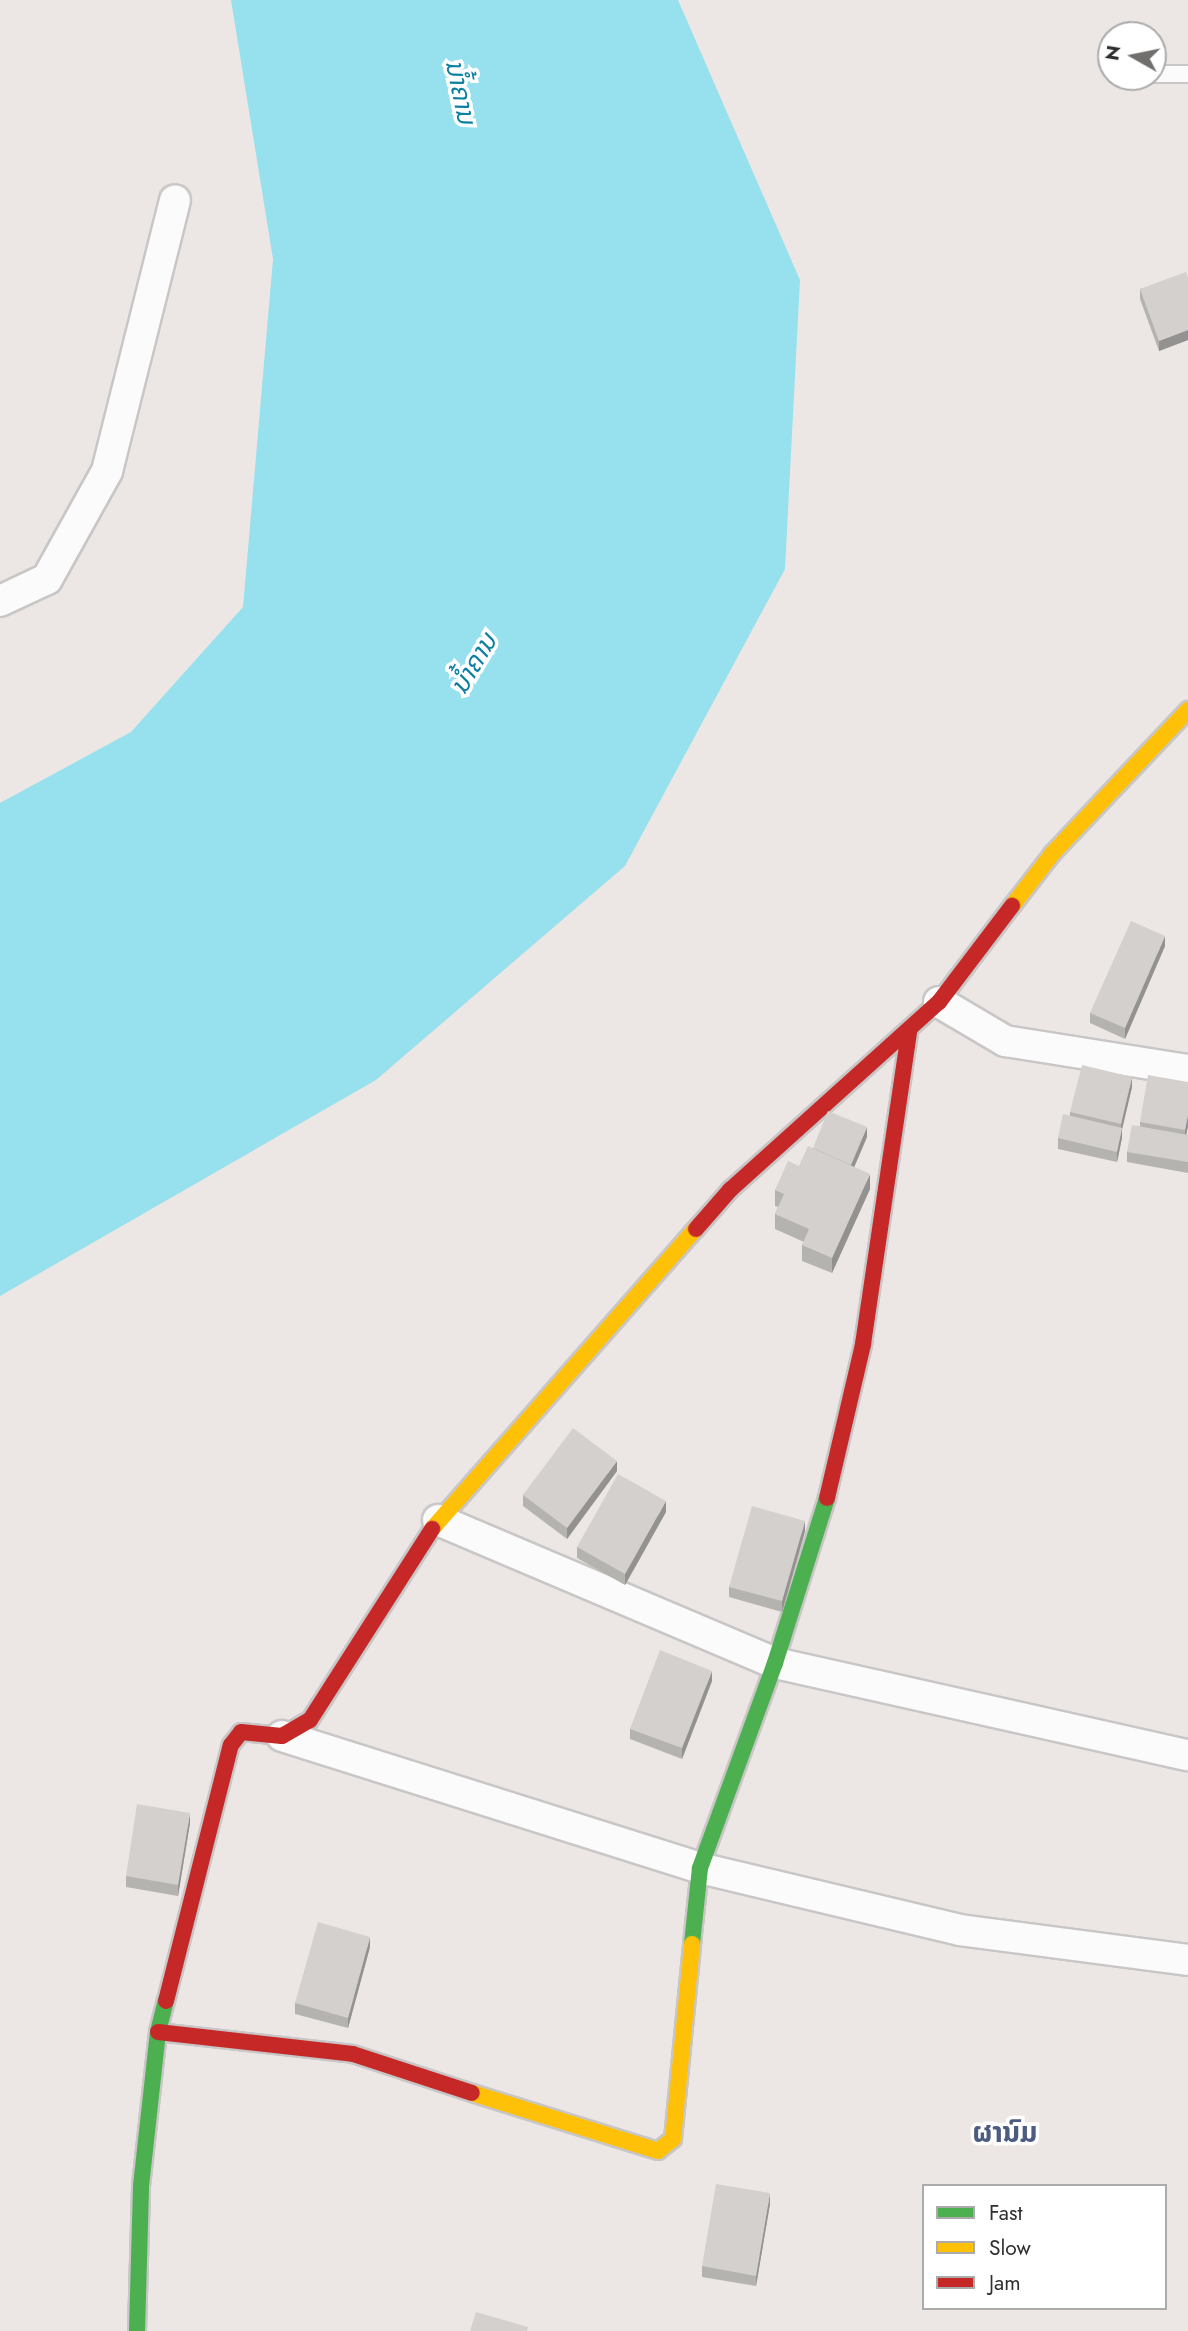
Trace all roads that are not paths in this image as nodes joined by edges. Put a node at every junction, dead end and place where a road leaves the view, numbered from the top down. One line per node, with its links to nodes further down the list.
1 (1167, 74): 2 (lane)
2 (1188, 74)
3 (175, 200): 4 (street)
4 (0, 601)
5 (1188, 710): 6 (street)
6 (939, 1002): 7 (street); 8 (street)
7 (908, 1031): 9 (street); 10 (street)
8 (1188, 1070)
9 (438, 1521): 10 (street); 11 (street)
10 (775, 1663): 12 (street); 13 (street)
11 (282, 1736): 13 (street); 15 (street)
12 (1188, 1755)
13 (700, 1868): 14 (street); 15 (street)
14 (1188, 1960)
15 (158, 2032): 16 (street)
16 (137, 2331)

